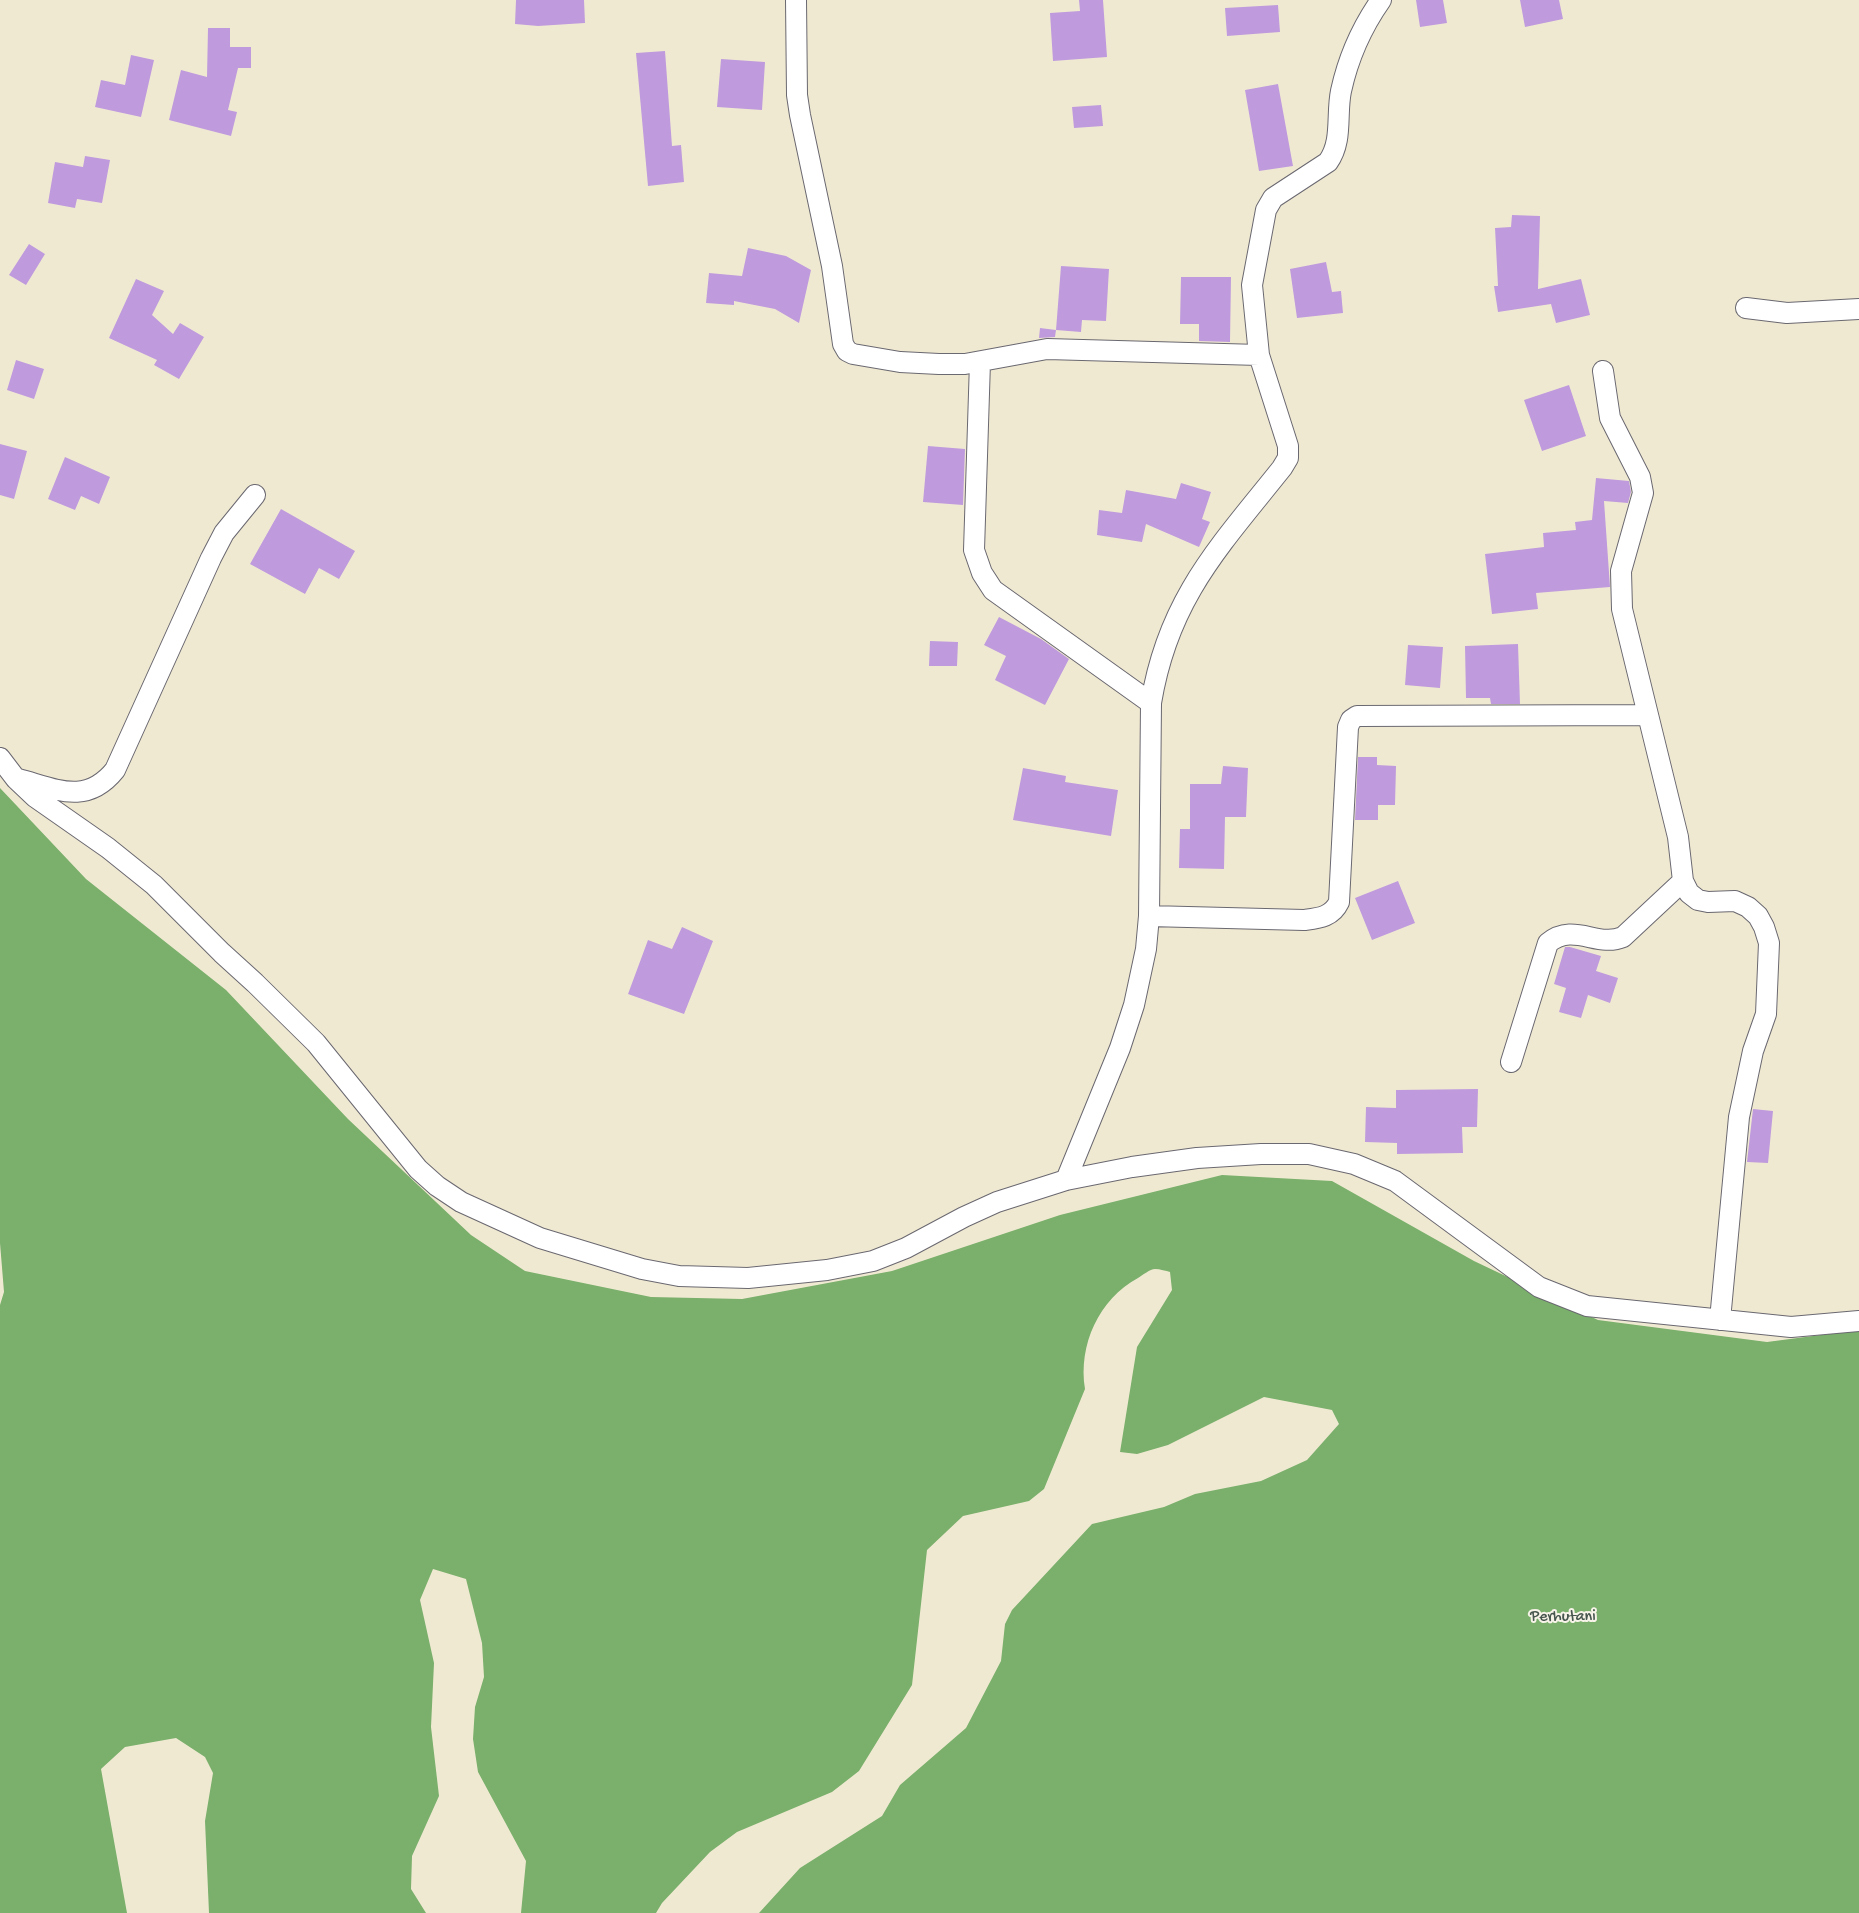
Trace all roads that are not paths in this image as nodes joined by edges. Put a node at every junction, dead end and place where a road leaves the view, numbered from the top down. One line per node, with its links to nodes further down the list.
1 (796, 0): 6 (street)
2 (1381, 0): 5 (street)
3 (1746, 308): 4 (street)
4 (1859, 309)
5 (1259, 355): 6 (street); 9 (street)
6 (980, 362): 9 (street)
7 (1603, 371): 10 (street)
8 (255, 495): 12 (street)
9 (1151, 703): 14 (street)
10 (1647, 715): 13 (street); 14 (street)
11 (0, 758): 12 (street)
12 (16, 778): 16 (street)
13 (1683, 881): 15 (street); 17 (street)
14 (1149, 916): 16 (street)
15 (1511, 1062)
16 (1066, 1180): 17 (street)
17 (1720, 1320): 18 (street)
18 (1859, 1321)

